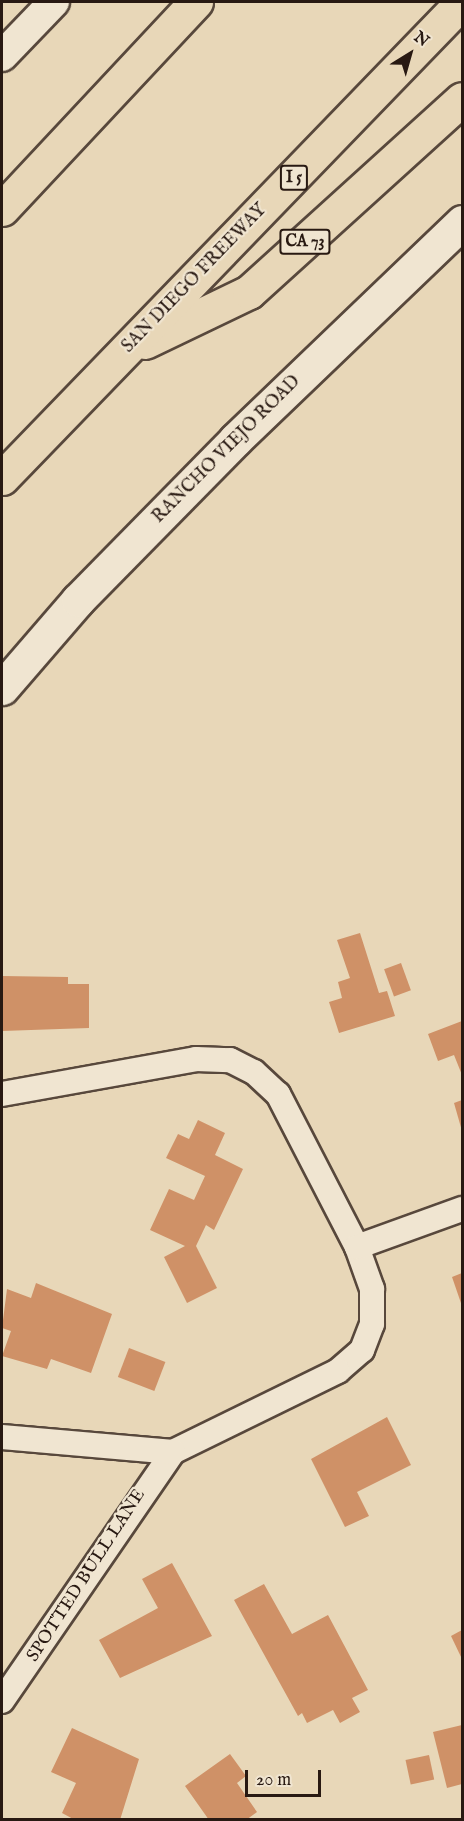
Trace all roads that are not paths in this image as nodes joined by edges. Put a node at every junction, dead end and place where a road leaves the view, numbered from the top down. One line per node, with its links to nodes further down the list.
1 (54, 2): 4 (street)
2 (196, 2): 6 (highway)
3 (462, 2): 8 (highway, SAN DIEGO FREEWAY / I 5)
4 (2, 56)
5 (462, 99): 8 (highway, CA 73)
6 (2, 209)
7 (462, 222): 10 (main road, RANCHO VIEJO ROAD)
8 (124, 351): 9 (highway, SAN DIEGO FREEWAY / I 5)
9 (2, 478)
10 (2, 688)
11 (2, 1094): 13 (street, SPOTTED BULL LANE)
12 (462, 1209): 13 (street)
13 (357, 1247): 15 (street, SPOTTED BULL LANE)
14 (2, 1437): 15 (street)
15 (173, 1452): 16 (street, SPOTTED BULL LANE)
16 (2, 1701)

